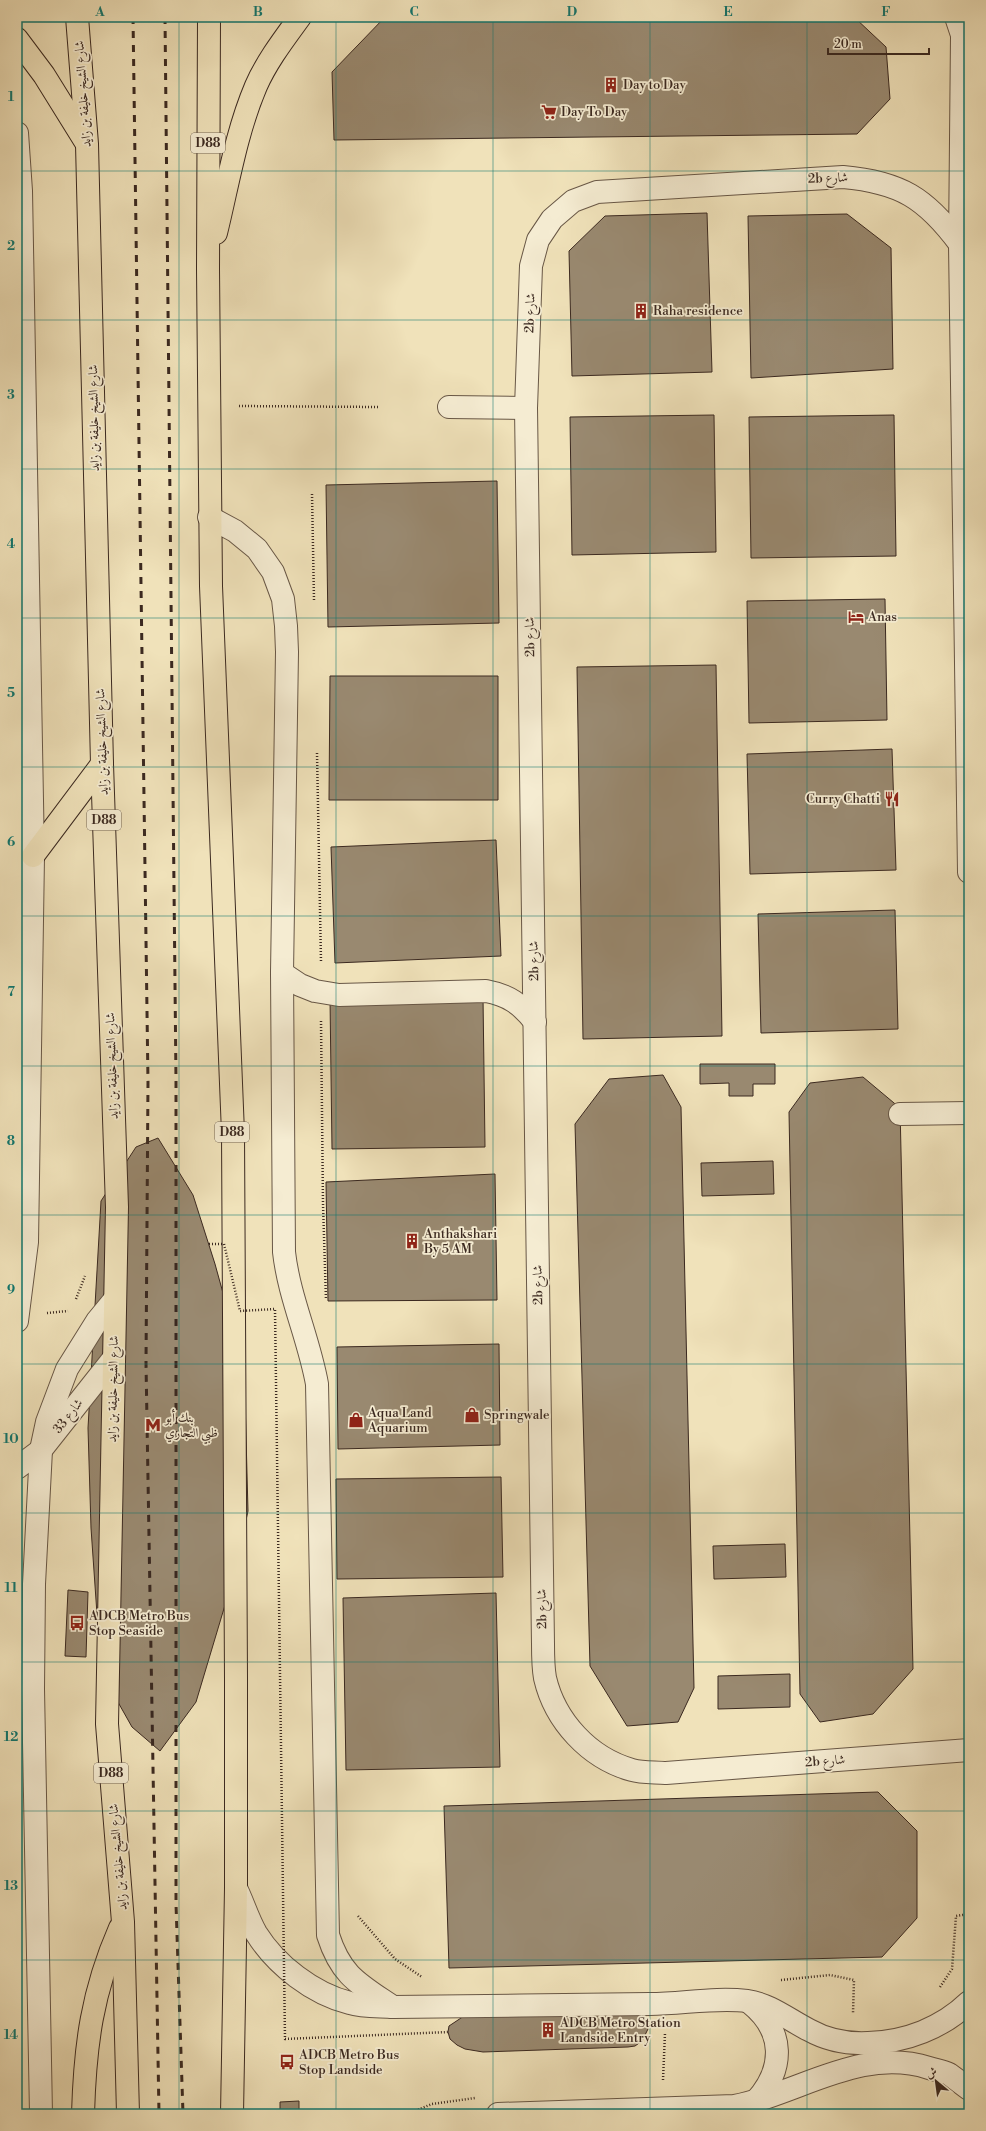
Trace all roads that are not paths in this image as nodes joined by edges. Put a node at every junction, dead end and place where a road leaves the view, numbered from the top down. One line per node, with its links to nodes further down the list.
1 (77, 17): 7 (main road, شارع الشيخ خليفة بن زايد / D88)
2 (209, 17): 9 (main road, D88)
3 (300, 17): 9 (main road)
4 (962, 23): 8 (street)
5 (17, 39): 7 (main road)
6 (17, 133): 15 (street)
7 (87, 144): 13 (main road, شارع الشيخ خليفة بن زايد / D88)
8 (960, 244): 11 (street, 2b شارع); 14 (street)
9 (208, 269): 12 (main road, D88)
10 (449, 407): 11 (street)
11 (526, 408): 19 (street, 2b شارع)
12 (209, 517): 18 (street); 30 (main road, D88)
13 (102, 764): 15 (main road); 22 (main road, شارع الشيخ خليفة بن زايد / D88)
14 (969, 841): 16 (street)
15 (33, 856): 23 (street)
16 (969, 867): 17 (street)
17 (969, 872)
18 (282, 973): 19 (street); 34 (street)
19 (535, 1022): 29 (street, 2b شارع)
20 (969, 1113): 21 (street)
21 (900, 1114)
22 (115, 1299): 24 (main road, شارع الشيخ خليفة بن زايد / D88); 25 (street)
23 (17, 1322)
24 (113, 1359): 25 (street, شارع 33); 31 (main road, شارع الشيخ خليفة بن زايد / D88)
25 (41, 1450): 26 (street, شارع 33); 28 (street)
26 (17, 1468)
27 (17, 1659): 28 (street)
28 (33, 1689): 37 (street)
29 (969, 1750)
30 (236, 1888): 34 (street); 40 (main road, D88)
31 (123, 1922): 38 (main road); 39 (main road, شارع الشيخ خليفة بن زايد / D88)
32 (747, 2001): 33 (street); 34 (street); 36 (street)
33 (969, 2002)
34 (393, 2007)
35 (969, 2089): 36 (street)
36 (755, 2102): 41 (street)
37 (41, 2114)
38 (83, 2114)
39 (128, 2114)
40 (232, 2114)
41 (498, 2114)

